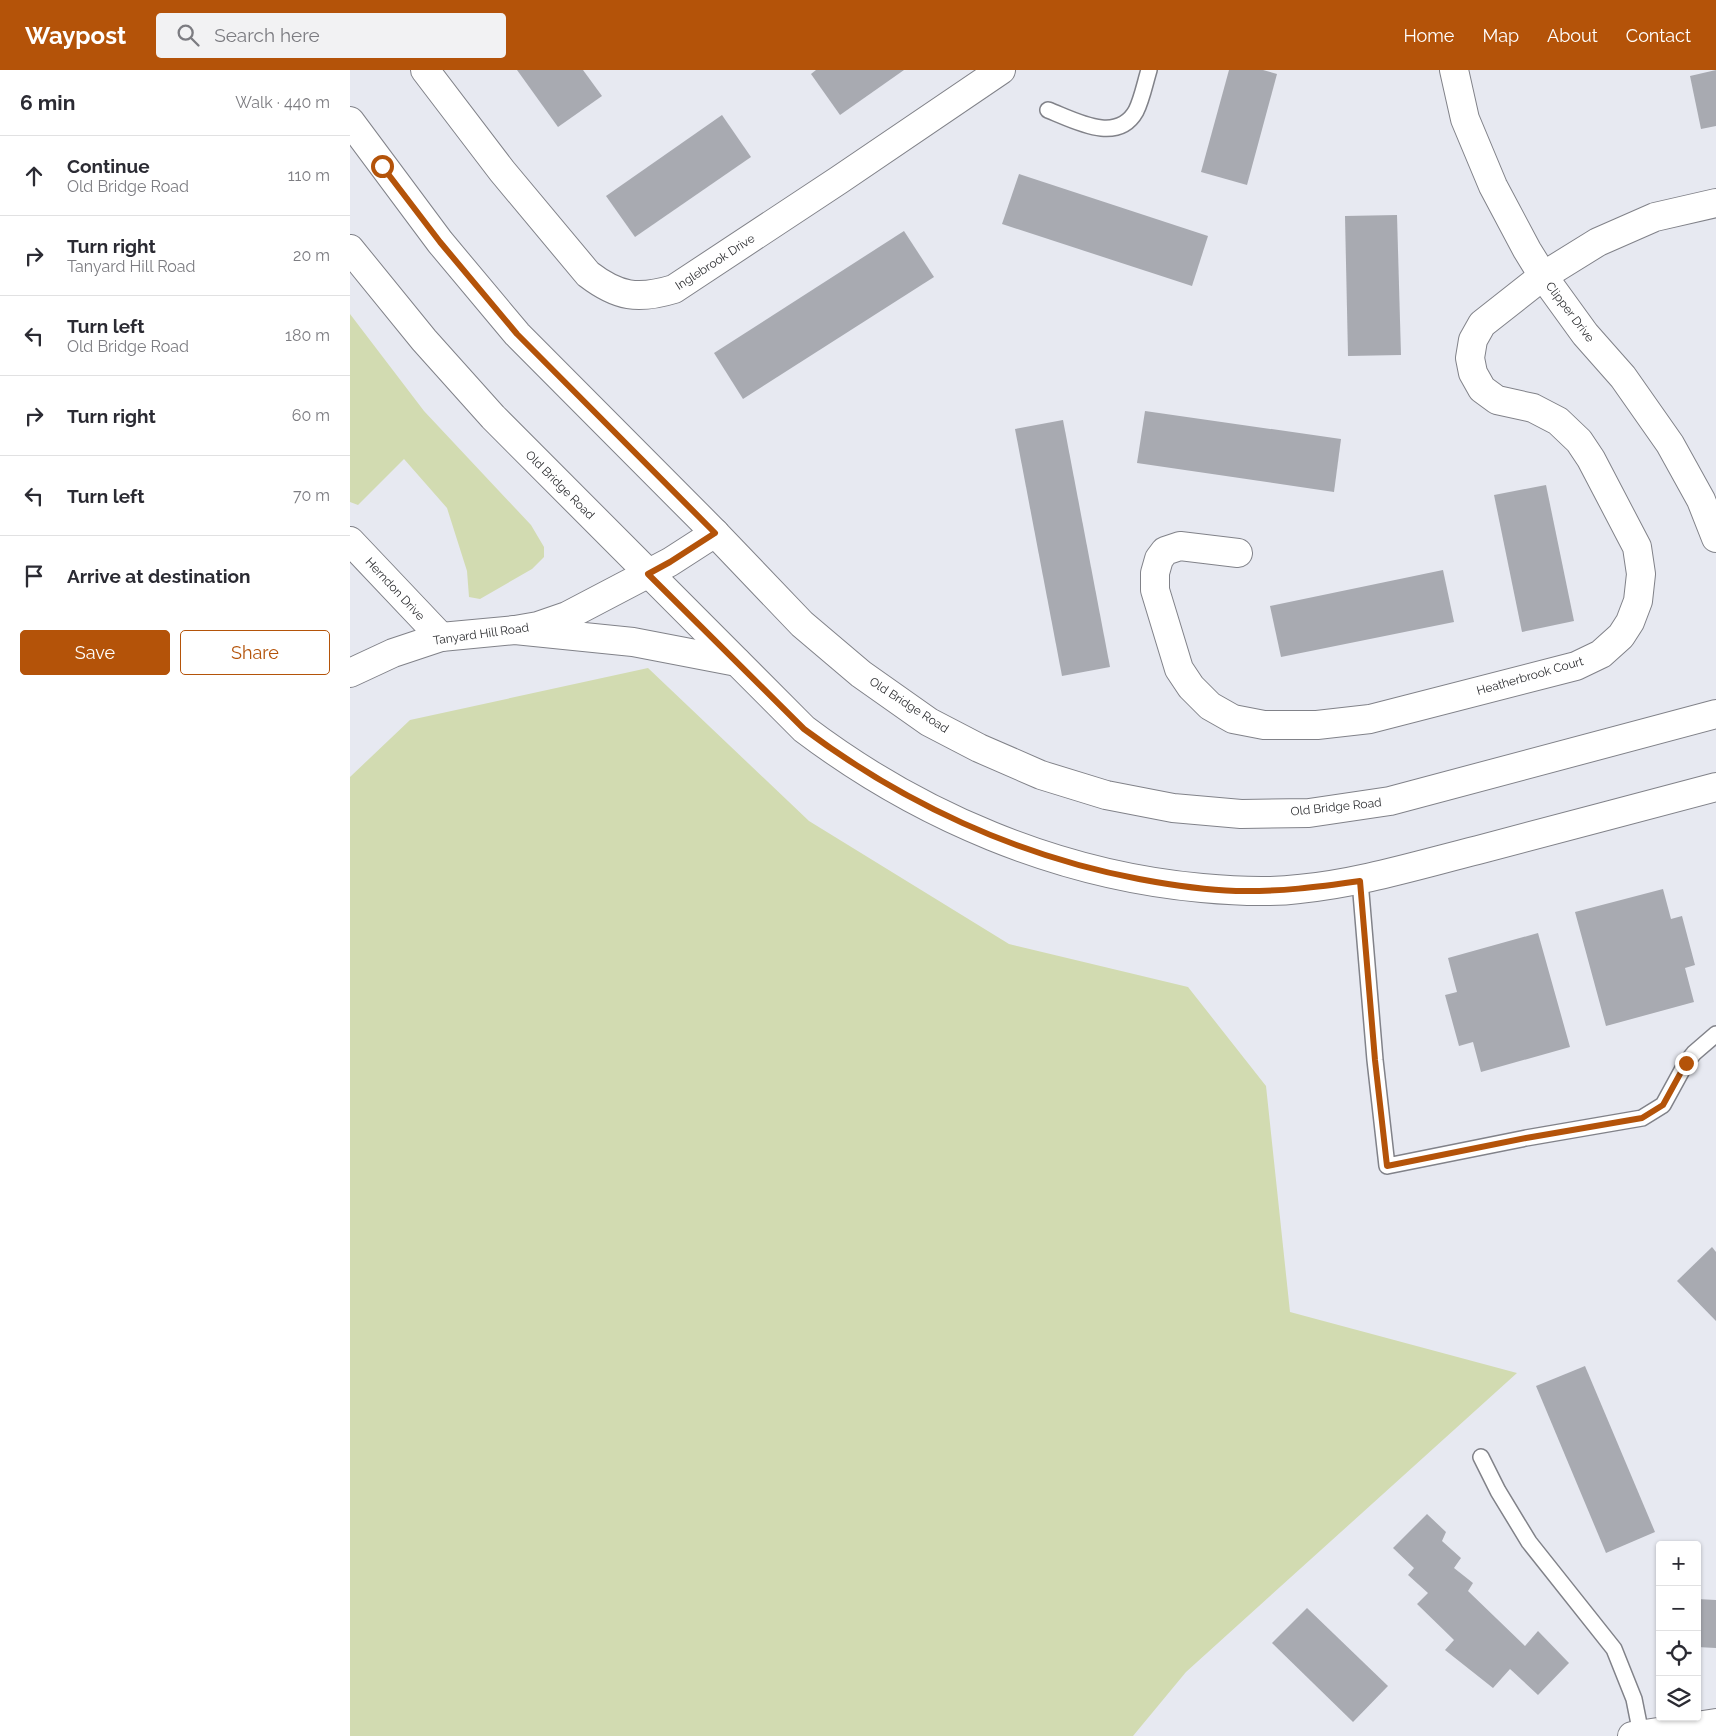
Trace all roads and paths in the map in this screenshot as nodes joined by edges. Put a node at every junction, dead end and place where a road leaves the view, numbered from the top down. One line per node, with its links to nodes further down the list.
1 (425, 70): 2 (main road, Inglebrook Drive)
2 (1001, 70)
3 (1149, 70): 5 (lane)
4 (1454, 70): 9 (main road, Clipper Drive)
5 (1048, 110)
6 (350, 121): 10 (main road, Old Bridge Road)
7 (1716, 203): 9 (main road, Heatherbrook Court)
8 (350, 249): 14 (main road, Old Bridge Road)
9 (1544, 276): 11 (main road, Clipper Drive); 13 (main road, Heatherbrook Court)
10 (715, 533): 14 (main road, Tanyard Hill Road); 19 (main road, Old Bridge Road)
11 (1716, 538)
12 (350, 541): 16 (main road, Herndon Drive)
13 (1238, 553)
14 (648, 574): 15 (main road, Tanyard Hill Road); 17 (main road, Old Bridge Road)
15 (515, 630): 16 (main road, Tanyard Hill Road); 17 (main road)
16 (441, 637): 18 (main road, Tanyard Hill Road)
17 (737, 662): 21 (main road, Old Bridge Road)
18 (350, 673)
19 (1716, 714)
20 (1716, 787): 21 (main road, Old Bridge Road)
21 (1360, 881): 22 (lane)
22 (1716, 1034)
23 (1481, 1457): 25 (lane)
24 (1716, 1723): 25 (main road)
25 (1636, 1735)

